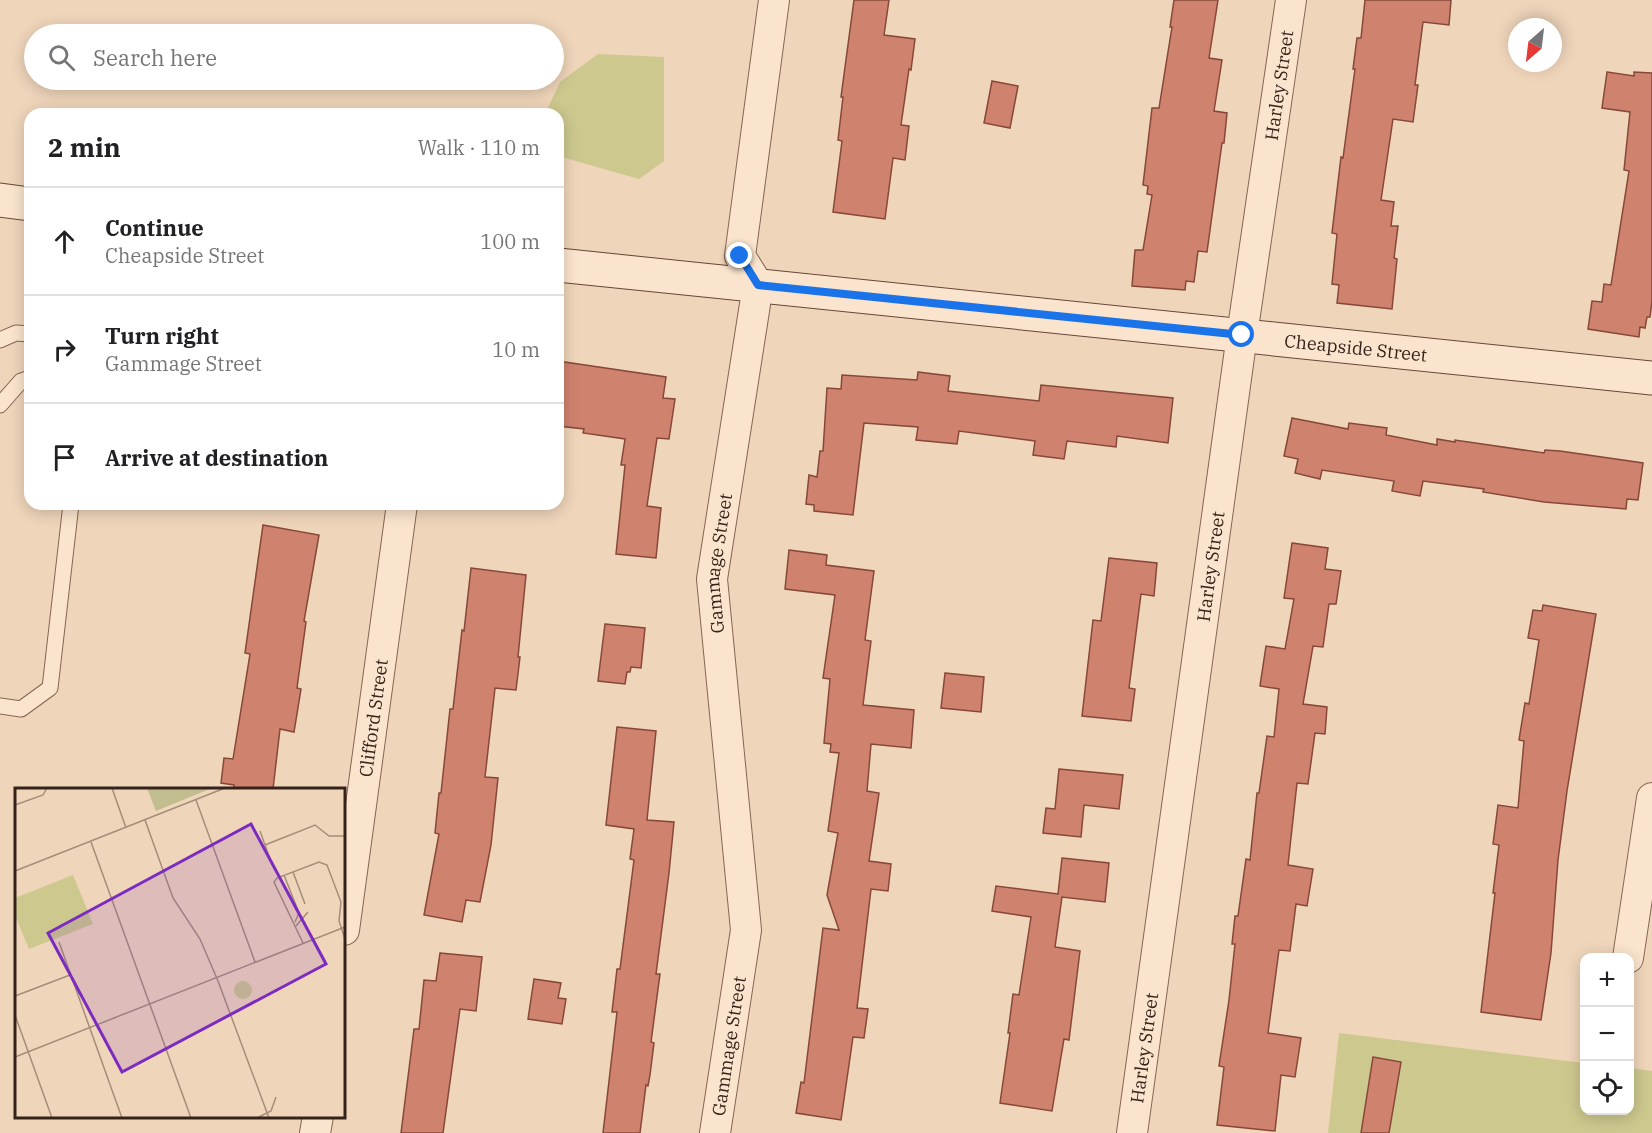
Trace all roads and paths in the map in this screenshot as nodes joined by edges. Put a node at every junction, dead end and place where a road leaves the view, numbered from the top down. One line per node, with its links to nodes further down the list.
1 (774, 0): 6 (street)
2 (1291, 0): 8 (street, Harley Street)
3 (0, 200): 4 (street)
4 (24, 203)
5 (564, 265): 6 (street, Cheapside Street)
6 (758, 285): 8 (street, Cheapside Street); 21 (street, Gammage Street)
7 (24, 334): 9 (lane)
8 (1242, 335): 10 (street, Cheapside Street); 22 (street, Harley Street)
9 (0, 340)
10 (1652, 378)
11 (24, 380): 12 (lane)
12 (0, 405)
13 (70, 510): 15 (lane)
14 (401, 510): 17 (street, Clifford Street)
15 (0, 706)
16 (1652, 798): 18 (street)
17 (345, 923)
18 (1629, 953)
19 (318, 1118): 20 (street)
20 (315, 1133)
21 (715, 1133)
22 (1132, 1133)

